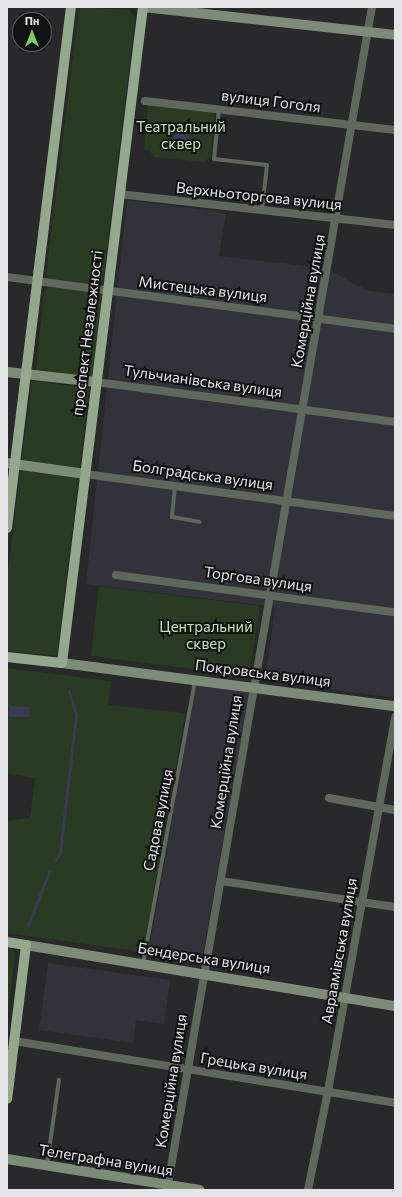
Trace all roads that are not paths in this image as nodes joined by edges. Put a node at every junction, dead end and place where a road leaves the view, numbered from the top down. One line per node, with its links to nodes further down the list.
1 (71, 7): 15 (main road)
2 (143, 7): 4 (main road); 10 (main road, проспект Незалежності)
3 (372, 7): 4 (street, Комерційна вулиця)
4 (368, 32): 5 (main road); 8 (street, Комерційна вулиця)
5 (395, 35)
6 (145, 101): 7 (street, вулиця Гоголя)
7 (219, 109): 8 (street, вулиця Гоголя); 11 (lane)
8 (351, 124): 9 (street, вулиця Гоголя); 12 (street, Комерційна вулиця)
9 (395, 130)
10 (119, 194): 11 (street, Верхньоторгова вулиця); 16 (main road, проспект Незалежності)
11 (262, 210): 12 (street, Верхньоторгова вулиця)
12 (336, 218): 13 (street, Верхньоторгова вулиця); 17 (street, Комерційна вулиця)
13 (395, 225)
14 (7, 278): 15 (street, Мистецька вулиця)
15 (38, 282): 16 (street, Мистецька вулиця); 20 (main road)
16 (107, 291): 17 (street, Мистецька вулиця); 21 (main road, проспект Незалежності)
17 (319, 318): 18 (street, Мистецька вулиця); 22 (street, Комерційна вулиця)
18 (395, 329)
19 (7, 372): 20 (main road, Тульчианівська вулиця)
20 (26, 374): 21 (main road, Тульчианівська вулиця); 24 (main road)
21 (96, 382): 22 (street, Тульчианівська вулиця); 25 (main road, проспект Незалежності)
22 (302, 410): 23 (street, Тульчианівська вулиця); 27 (street, Комерційна вулиця)
23 (395, 422)
24 (11, 464): 25 (main road, Болградська вулиця); 30 (main road)
25 (85, 474): 26 (street, Болградська вулиця); 35 (main road, проспект Незалежності)
26 (175, 487): 27 (street, Болградська вулиця); 29 (lane)
27 (285, 502): 28 (street, Болградська вулиця); 32 (street, Комерційна вулиця)
28 (395, 516)
29 (200, 522)
30 (7, 528)
31 (116, 576): 32 (street, Торгова вулиця)
32 (268, 594): 33 (street, Торгова вулиця); 37 (street, Комерційна вулиця)
33 (395, 612)
34 (7, 657): 35 (main road, Покровська вулиця)
35 (62, 663): 36 (main road, Покровська вулиця)
36 (195, 680): 37 (main road, Покровська вулиця); 48 (lane, Садова вулиця)
37 (253, 686): 38 (main road, Покровська вулиця); 43 (street, Комерційна вулиця)
38 (395, 706)
39 (395, 717): 41 (street, Авраамівська вулиця)
40 (329, 798): 41 (street)
41 (378, 808): 42 (street); 44 (street, Авраамівська вулиця)
42 (395, 810)
43 (221, 881): 44 (street); 49 (street, Комерційна вулиця)
44 (362, 902): 45 (street); 50 (street, Авраамівська вулиця)
45 (395, 907)
46 (7, 942): 47 (main road, Бендерська вулиця)
47 (26, 945): 48 (main road, Бендерська вулиця); 52 (main road)
48 (143, 964): 49 (main road, Бендерська вулиця)
49 (203, 973): 50 (main road, Бендерська вулиця); 53 (street, Комерційна вулиця)
50 (344, 996): 51 (main road, Бендерська вулиця); 55 (street, Авраамівська вулиця)
51 (395, 1006)
52 (14, 1040): 53 (street, Грецька вулиця); 56 (main road)
53 (187, 1070): 55 (street, Грецька вулиця); 60 (street, Комерційна вулиця)
54 (59, 1080): 59 (lane)
55 (328, 1091): 57 (street, Грецька вулиця); 62 (street, Авраамівська вулиця)
56 (7, 1099)
57 (395, 1103)
58 (7, 1160): 59 (main road, Телеграфна вулиця)
59 (47, 1165): 60 (main road, Телеграфна вулиця)
60 (168, 1187): 61 (main road, Телеграфна вулиця)
61 (200, 1190)
62 (308, 1190)

